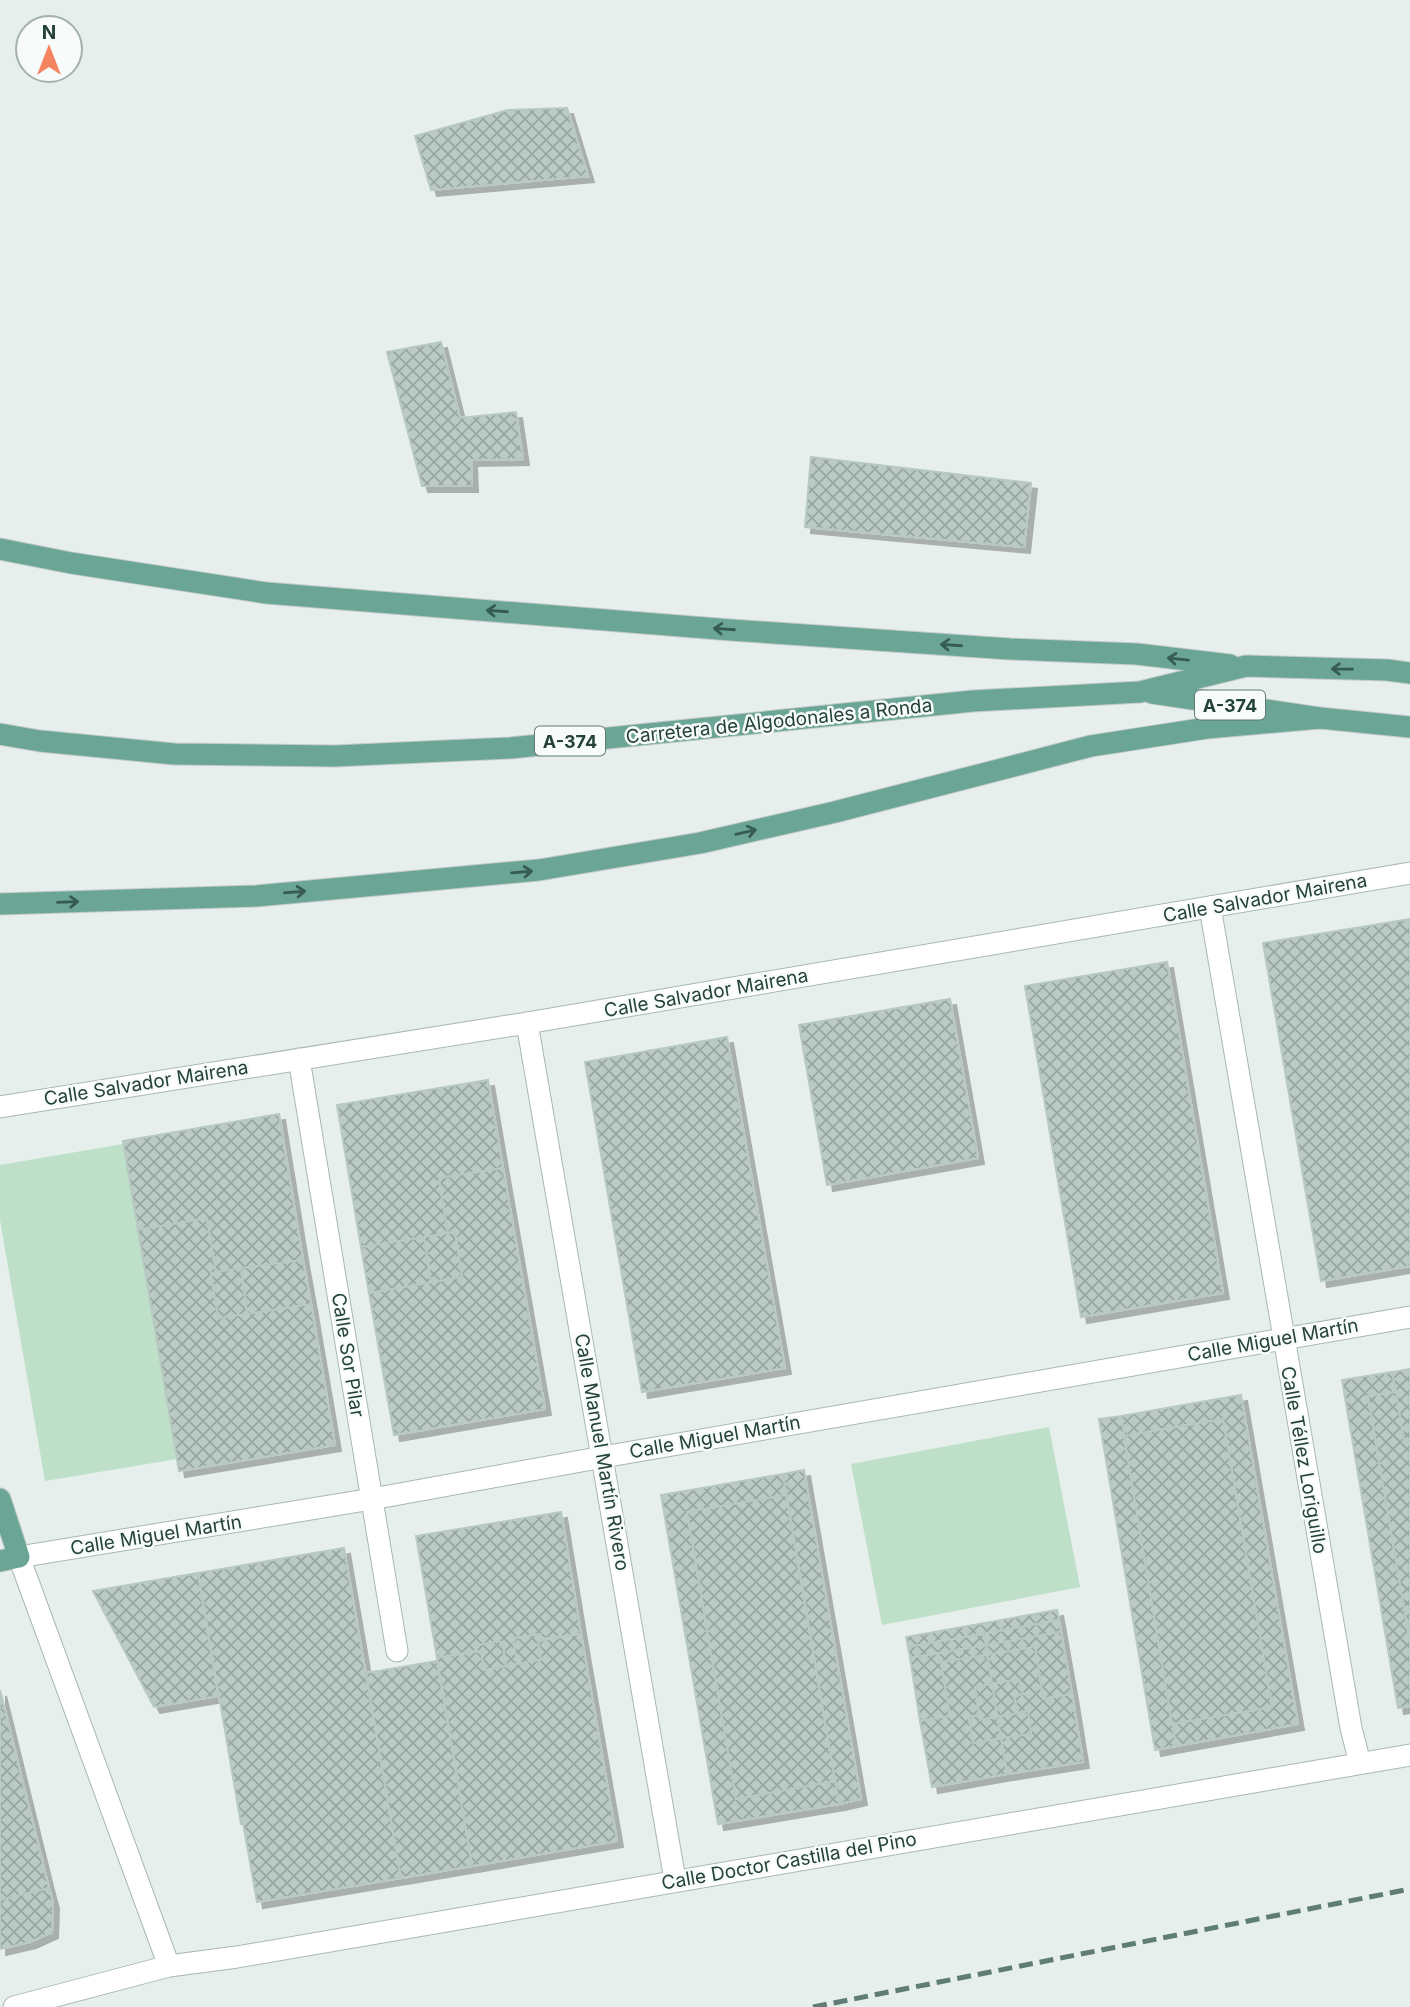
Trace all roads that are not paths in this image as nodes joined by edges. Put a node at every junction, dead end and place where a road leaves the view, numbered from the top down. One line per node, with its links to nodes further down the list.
1 (0, 549): 2 (main road, one-way to 1)
2 (1245, 666): 3 (main road, Carretera de Algodonales a Ronda / A-374, one-way to 2); 4 (main road, Carretera de Algodonales a Ronda / A-374)
3 (1410, 673)
4 (1140, 692): 5 (main road, Carretera de Algodonales a Ronda / A-374); 7 (main road, Carretera de Algodonales a Ronda / A-374)
5 (1320, 718): 6 (main road, Carretera de Algodonales a Ronda / A-374); 9 (main road, one-way to 5)
6 (1410, 727)
7 (0, 734)
8 (1410, 873): 10 (street, Calle Salvador Mairena)
9 (0, 904)
10 (1210, 907): 11 (street, Calle Salvador Mairena); 15 (street, Calle Téllez Loriguillo)
11 (527, 1023): 12 (street, Calle Salvador Mairena); 16 (street, Calle Manuel Martín Rivero)
12 (299, 1059): 13 (street, Calle Salvador Mairena); 17 (street, Calle Sor Pilar)
13 (0, 1107)
14 (1410, 1317): 15 (street, Calle Miguel Martín)
15 (1283, 1338): 16 (street, Calle Miguel Martín); 22 (street, Calle Téllez Loriguillo)
16 (603, 1457): 17 (street, Calle Miguel Martín); 23 (street, Calle Manuel Martín Rivero)
17 (372, 1499): 19 (street, Calle Miguel Martín); 20 (street, Calle Sor Pilar)
18 (0, 1500): 19 (main road)
19 (10, 1559): 24 (street)
20 (397, 1651)
21 (1410, 1755): 22 (street, Calle Doctor Castilla del Pino)
22 (1360, 1763): 23 (street, Calle Doctor Castilla del Pino)
23 (675, 1880): 24 (street, Calle Doctor Castilla del Pino)
24 (169, 1966): 25 (street, Calle Doctor Castilla del Pino)
25 (14, 2007)

